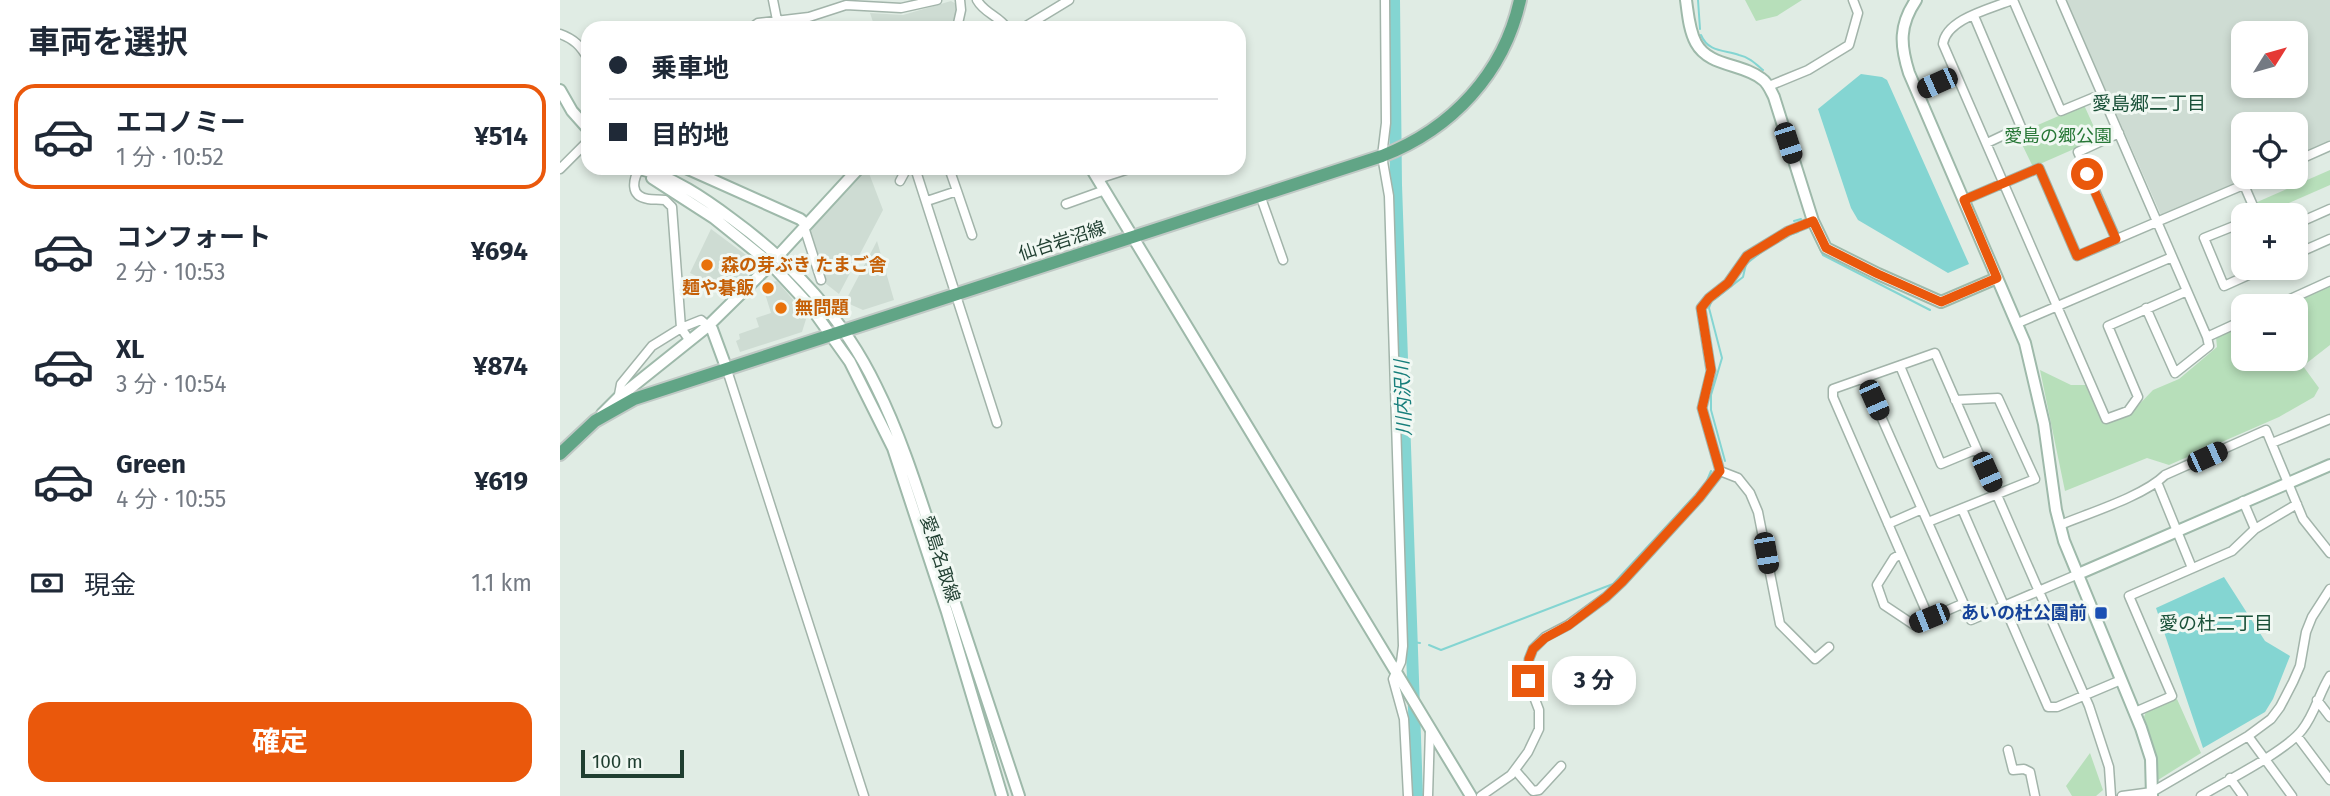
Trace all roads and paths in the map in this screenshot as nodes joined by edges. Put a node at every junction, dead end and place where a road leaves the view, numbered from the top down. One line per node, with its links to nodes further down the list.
1 (773, 0): 14 (street)
2 (937, 0): 14 (street)
3 (960, 0): 16 (street)
4 (977, 0): 17 (street)
5 (1069, 0): 18 (street)
6 (1385, 0): 31 (street)
7 (1520, 0): 31 (main road, 仙台岩沼線)
8 (1686, 0): 22 (street)
9 (1853, 0): 22 (street)
10 (1916, 0): 24 (street)
11 (2012, 0): 13 (street); 25 (street)
12 (2061, 0): 25 (street)
13 (1973, 16): 21 (street); 28 (street)
14 (777, 20): 15 (street)
15 (771, 21)
16 (959, 21)
17 (1002, 21)
18 (1034, 21)
19 (560, 34): 20 (street)
20 (581, 48)
21 (1956, 75): 24 (street); 28 (street)
22 (1769, 86): 55 (street)
23 (560, 90): 26 (street)
24 (1918, 92): 50 (street)
25 (2102, 94): 27 (street)
26 (581, 121)
27 (2119, 133): 56 (street); 61 (street)
28 (1987, 142): 45 (street)
29 (2330, 146): 32 (street)
30 (581, 148): 33 (street)
31 (1385, 155): 49 (main road, 仙台岩沼線); 117 (street)
32 (2308, 156)
33 (560, 169)
34 (637, 175): 79 (street)
35 (659, 175): 65 (street)
36 (702, 175): 57 (street)
37 (852, 175): 57 (street)
38 (903, 175): 44 (street)
39 (918, 175): 51 (street)
40 (951, 175): 48 (street)
41 (1095, 175): 43 (street)
42 (1110, 175): 43 (street)
43 (1098, 179): 47 (street)
44 (900, 181)
45 (2003, 183): 50 (street); 61 (street); 74 (street)
46 (2234, 189): 56 (street)
47 (1105, 190): 52 (street); 60 (street)
48 (957, 191): 51 (street); 59 (street)
49 (1260, 195): 60 (main road, 仙台岩沼線); 66 (street)
50 (1964, 200): 67 (street)
51 (927, 201): 72 (street)
52 (1066, 204)
53 (2330, 209): 54 (street)
54 (2308, 219)
55 (1813, 221): 67 (street); 94 (street)
56 (2157, 221): 61 (street); 64 (street)
57 (805, 226): 65 (street); 68 (street)
58 (2231, 228): 69 (street)
59 (972, 235)
60 (1133, 236): 72 (main road, 仙台岩沼線); 117 (street)
61 (2116, 239)
62 (2330, 239): 63 (street)
63 (2308, 249)
64 (2172, 257): 71 (street); 74 (street)
65 (774, 260): 77 (street); 80 (street)
66 (1283, 260)
67 (1997, 278): 76 (street)
68 (821, 280)
69 (2237, 280)
70 (2330, 281): 73 (street)
71 (2187, 291): 75 (street); 81 (street)
72 (957, 293): 80 (main road, 仙台岩沼線); 89 (street)
73 (2301, 294)
74 (2057, 307): 75 (street); 76 (street)
75 (2146, 309): 81 (street)
76 (2018, 323): 104 (street)
77 (708, 326): 79 (street); 82 (street); 84 (street)
78 (2231, 326): 81 (street)
79 (681, 328): 82 (street); 87 (street)
80 (837, 332): 84 (main road, 仙台岩沼線); 135 (street, 愛島名取線); 136 (street, 愛島名取線)
81 (2207, 337)
82 (690, 341): 87 (street)
83 (1900, 366): 85 (street); 86 (street); 91 (street)
84 (726, 367): 87 (main road, 仙台岩沼線); 134 (street)
85 (1864, 378): 100 (street); 103 (street)
86 (1955, 400): 91 (street); 97 (street)
87 (617, 402): 92 (main road, 仙台岩沼線)
88 (2330, 419): 90 (street)
89 (997, 422)
90 (2272, 443): 95 (street); 96 (street)
91 (1977, 449): 97 (street)
92 (560, 454)
93 (2330, 465): 96 (street)
94 (1720, 471): 116 (street); 130 (street)
95 (2157, 482): 104 (street); 106 (street)
96 (2288, 482): 98 (street); 99 (street)
97 (1997, 494): 101 (street); 111 (street)
98 (2243, 501): 105 (street); 106 (street)
99 (2297, 504): 105 (street); 107 (street)
100 (1922, 509): 102 (street); 103 (street)
101 (1962, 509): 102 (street); 114 (street)
102 (1928, 522): 113 (street)
103 (1888, 524): 108 (street)
104 (2060, 525): 110 (street)
105 (2255, 529): 109 (street)
106 (2175, 530): 109 (street); 110 (street)
107 (2330, 552)
108 (1901, 554): 115 (street); 115 (street)
109 (2192, 568): 122 (street)
110 (2076, 575): 111 (street); 119 (street)
111 (2039, 589): 114 (street); 120 (street)
112 (2330, 589): 125 (street)
113 (1962, 604): 114 (street); 115 (street)
114 (2004, 606): 120 (street)
115 (1929, 618)
116 (1829, 647)
117 (1399, 676): 124 (street); 137 (street)
118 (2330, 676): 121 (street)
119 (2121, 680): 120 (street); 122 (street)
120 (2084, 695): 142 (street)
121 (2317, 700): 123 (street); 126 (street)
122 (2135, 712): 133 (street)
123 (2330, 717)
124 (1427, 722): 138 (street); 139 (street)
125 (2248, 736): 128 (street); 133 (street)
126 (2297, 736): 128 (street); 132 (street)
127 (2008, 750): 141 (street)
128 (2263, 759): 131 (street); 146 (street)
129 (1561, 766): 130 (street)
130 (1515, 770): 140 (street)
131 (2230, 778): 144 (street); 145 (street)
132 (2330, 779)
133 (2152, 794): 143 (street)
134 (864, 796)
135 (1002, 796)
136 (1019, 796)
137 (1408, 796)
138 (1428, 796)
139 (1471, 796)
140 (1481, 796)
141 (2035, 796)
142 (2111, 796)
143 (2122, 796)
144 (2201, 796)
145 (2243, 796)
146 (2292, 796)

